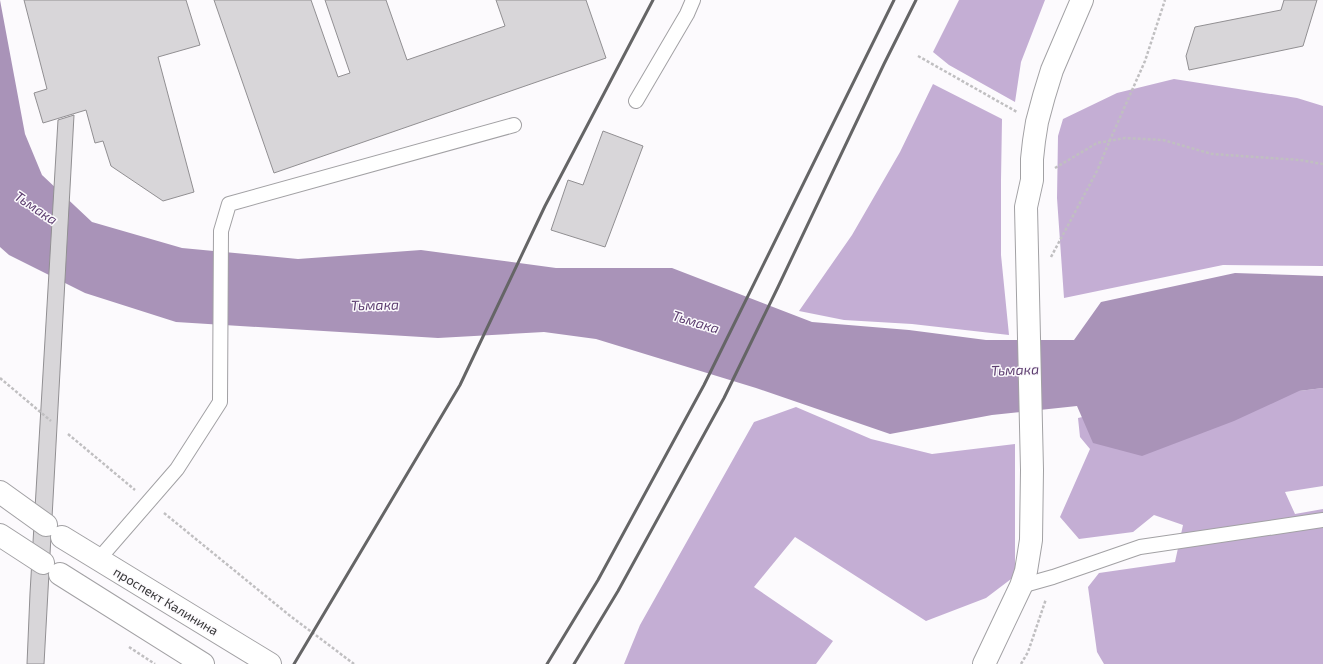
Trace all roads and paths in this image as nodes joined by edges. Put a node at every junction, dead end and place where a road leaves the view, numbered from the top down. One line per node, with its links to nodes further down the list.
1 (693, 0): 5 (lane)
2 (1082, 0): 10 (main road)
3 (1165, 0): 8 (path)
4 (918, 56): 6 (path)
5 (636, 101)
6 (1017, 113)
7 (514, 125): 16 (lane)
8 (1110, 140): 9 (path); 10 (path); 11 (path)
9 (1323, 164)
10 (1032, 180): 20 (main road)
11 (1051, 257)
12 (0, 378): 13 (path)
13 (51, 421)
14 (68, 434): 16 (path)
15 (0, 492): 19 (main road, проспект Калинина)
16 (150, 502): 19 (lane); 23 (path)
17 (1323, 520): 20 (lane)
18 (0, 534): 21 (main road)
19 (98, 560): 22 (main road, проспект Калинина)
20 (1021, 586): 24 (main road)
21 (203, 664)
22 (270, 664)
23 (354, 664)
24 (984, 664)

